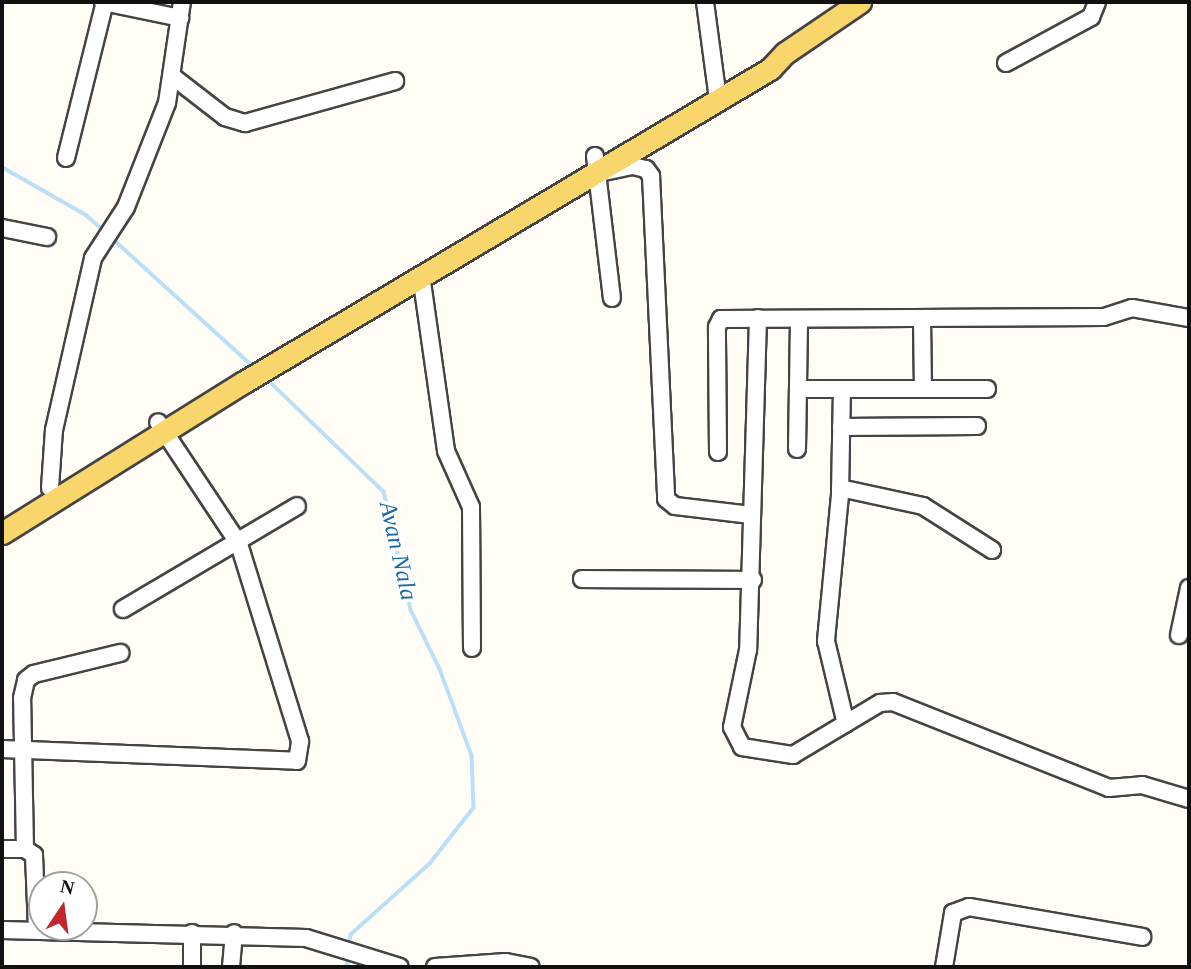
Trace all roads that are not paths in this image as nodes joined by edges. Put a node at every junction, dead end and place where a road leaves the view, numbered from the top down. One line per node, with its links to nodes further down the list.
1 (104, 2): 5 (street); 10 (street)
2 (705, 2): 9 (street)
3 (1097, 2): 6 (street)
4 (852, 4): 9 (main road)
5 (181, 10): 7 (street)
6 (1006, 63)
7 (172, 76): 8 (street); 30 (street)
8 (395, 81)
9 (717, 93): 11 (main road)
10 (66, 158)
11 (598, 166): 14 (main road); 15 (street); 20 (main road); 33 (street)
12 (2, 228): 13 (street)
13 (47, 237)
14 (421, 275): 20 (main road); 43 (street)
15 (612, 298)
16 (758, 318): 19 (street); 29 (street); 33 (street)
17 (922, 318): 18 (street); 19 (street); 23 (street)
18 (1189, 318)
19 (799, 319): 21 (street)
20 (294, 347): 26 (main road)
21 (798, 389): 22 (street); 28 (street)
22 (842, 389): 23 (street); 27 (street)
23 (923, 389): 24 (street)
24 (987, 389)
25 (978, 426): 27 (street)
26 (162, 427): 30 (main road); 35 (main road); 36 (street)
27 (841, 427): 31 (street)
28 (797, 449)
29 (718, 452)
30 (50, 488): 34 (main road)
31 (840, 488): 37 (street); 45 (street)
32 (297, 506): 36 (street)
33 (751, 514): 39 (street)
34 (2, 517)
35 (2, 533)
36 (237, 541): 41 (street); 47 (street)
37 (992, 550)
38 (582, 579): 39 (street)
39 (753, 580): 45 (street)
40 (1189, 588): 42 (street)
41 (123, 609)
42 (1179, 635)
43 (472, 648)
44 (120, 653): 47 (street)
45 (846, 724): 48 (street)
46 (2, 748): 47 (street)
47 (23, 750): 50 (street)
48 (1189, 799)
49 (2, 849): 50 (street)
50 (24, 849): 51 (street)
51 (35, 871)
52 (2, 930): 53 (street)
53 (28, 930)
54 (98, 931): 55 (street)
55 (192, 933): 56 (street); 58 (street)
56 (234, 933): 59 (street); 60 (street)
57 (1142, 937): 63 (street)
58 (192, 967)
59 (231, 967)
60 (400, 967)
61 (435, 967): 62 (street)
62 (531, 967)
63 (944, 967)

